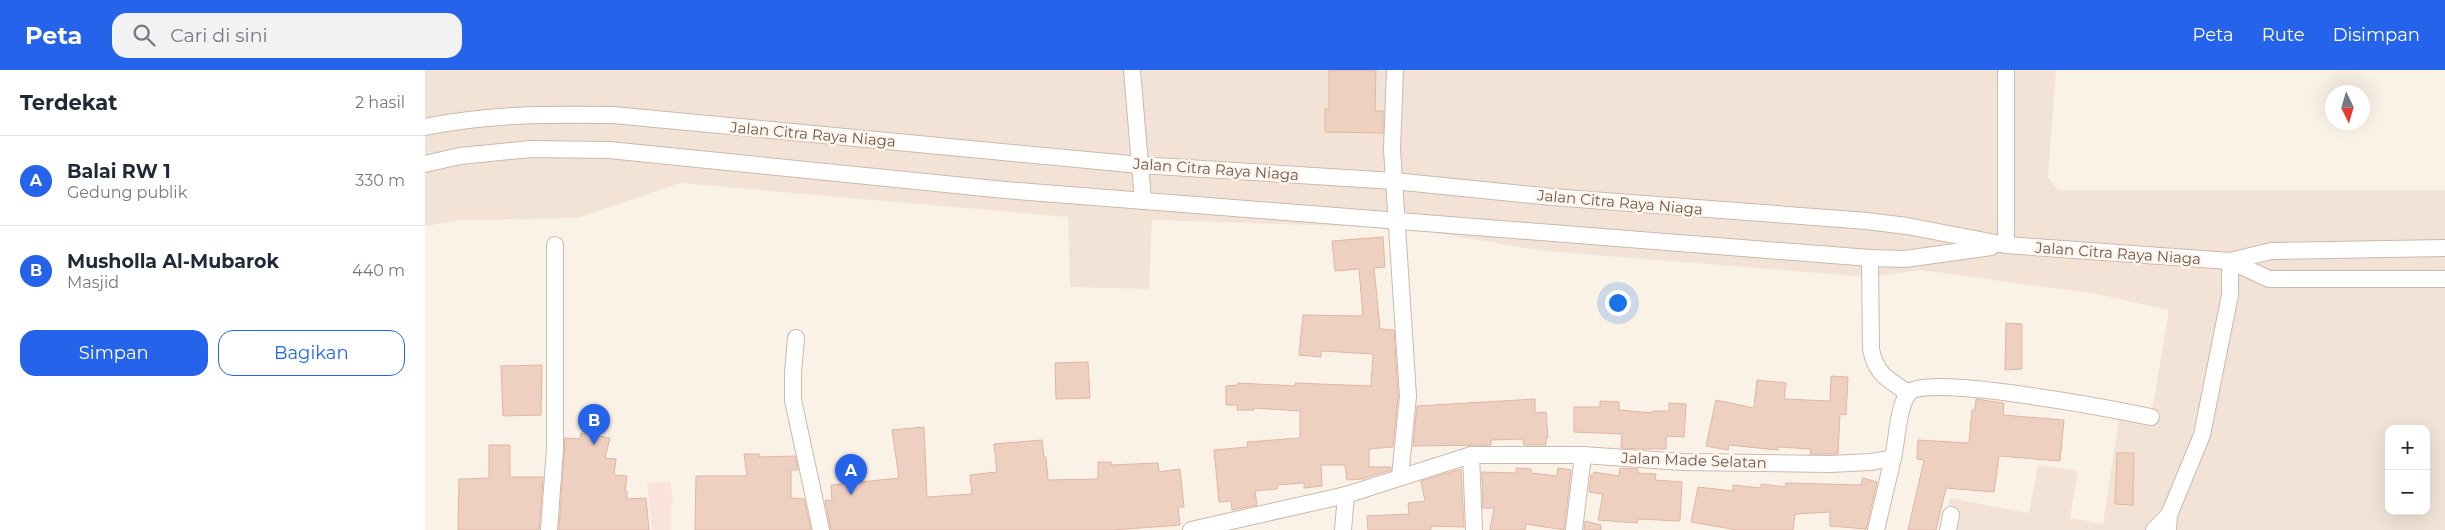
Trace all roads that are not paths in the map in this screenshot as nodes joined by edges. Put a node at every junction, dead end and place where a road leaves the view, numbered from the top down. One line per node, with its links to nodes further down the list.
1 (1132, 70): 6 (street)
2 (1395, 70): 7 (street)
3 (2006, 70): 11 (street)
4 (425, 127): 6 (street, Jalan Citra Raya Niaga)
5 (425, 164): 8 (street, Jalan Citra Raya Niaga)
6 (1140, 165): 7 (street, Jalan Citra Raya Niaga); 8 (street)
7 (1394, 181): 9 (street); 11 (street, Jalan Citra Raya Niaga)
8 (1143, 201): 9 (street, Jalan Citra Raya Niaga)
9 (1398, 219): 13 (street, Jalan Citra Raya Niaga); 22 (street)
10 (555, 245): 25 (street)
11 (2006, 245): 13 (street, Jalan Citra Raya Niaga); 14 (street, Jalan Citra Raya Niaga)
12 (2445, 248): 14 (street, Jalan Citra Raya Niaga)
13 (1870, 258): 17 (street)
14 (2230, 261): 15 (street, Jalan Citra Raya Niaga); 24 (street)
15 (2445, 279)
16 (796, 338): 26 (street)
17 (1908, 393): 18 (street); 21 (street)
18 (2151, 417)
19 (1471, 455): 20 (street, Jalan Made Selatan); 22 (street, Jalan Made Selatan); 29 (street)
20 (1583, 455): 21 (street, Jalan Made Selatan); 30 (street)
21 (1893, 458): 31 (street)
22 (1400, 477): 23 (street, Jalan Made Selatan)
23 (1346, 496): 27 (street, Jalan Made Selatan); 28 (street)
24 (2168, 523): 32 (street)
25 (549, 530)
26 (821, 530)
27 (1191, 530)
28 (1343, 530)
29 (1474, 530)
30 (1574, 530)
31 (1876, 530)
32 (2154, 530)

